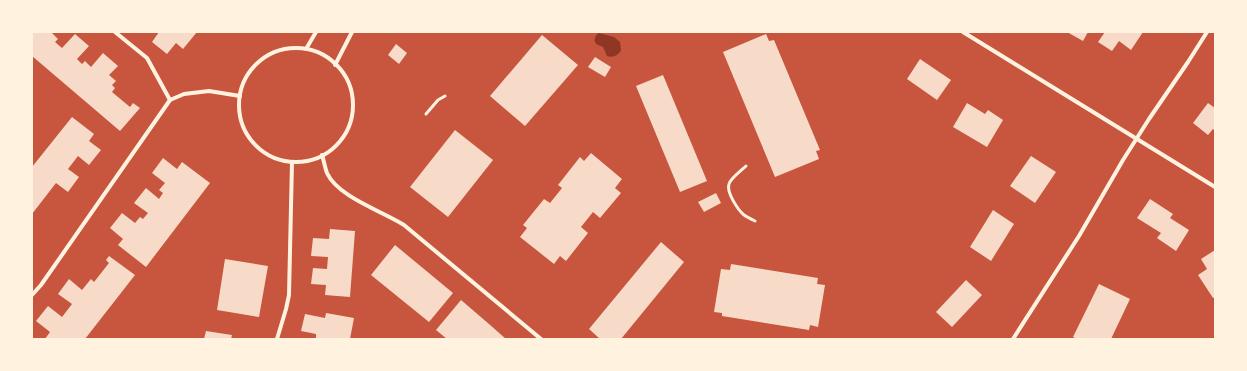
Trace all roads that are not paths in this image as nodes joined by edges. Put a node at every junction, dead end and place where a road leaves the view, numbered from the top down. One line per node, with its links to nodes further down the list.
1 (115, 32): 10 (street)
2 (316, 32): 6 (street)
3 (352, 32): 7 (street)
4 (963, 32): 12 (street)
5 (1207, 32): 12 (street)
6 (306, 49): 7 (street); 8 (street)
7 (336, 64): 13 (street)
8 (240, 96): 10 (street); 14 (street)
9 (445, 96): 11 (lane)
10 (170, 100): 18 (street)
11 (426, 114)
12 (1137, 139): 16 (street); 21 (street)
13 (322, 155): 14 (street); 20 (street)
14 (292, 162): 19 (street)
15 (746, 166): 17 (lane)
16 (1215, 187)
17 (755, 222)
18 (32, 295)
19 (278, 339)
20 (541, 339)
21 (1013, 339)

